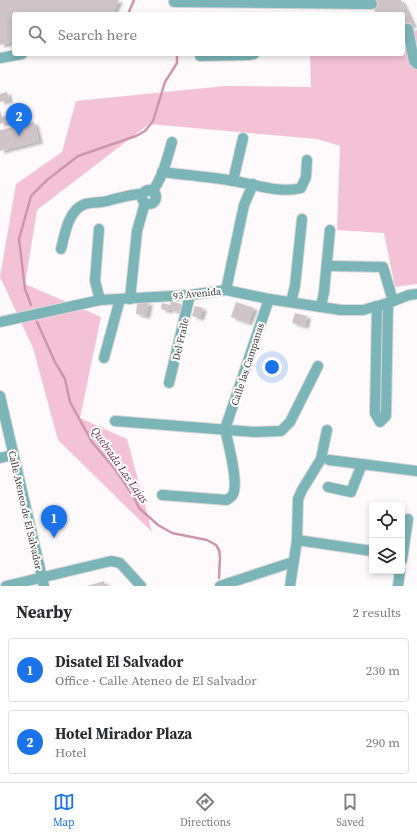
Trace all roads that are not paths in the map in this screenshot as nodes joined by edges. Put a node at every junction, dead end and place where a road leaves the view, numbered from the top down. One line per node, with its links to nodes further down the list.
1 (174, 2): 2 (street)
2 (372, 6)
3 (409, 29): 6 (street)
4 (12, 56): 5 (street)
5 (0, 58)
6 (417, 64)
7 (243, 138): 11 (street)
8 (172, 142): 10 (street)
9 (307, 160): 12 (street)
10 (162, 172): 11 (street); 13 (street)
11 (233, 181): 12 (street)
12 (253, 184): 19 (street)
13 (147, 196): 17 (street); 22 (street)
14 (302, 219): 25 (street)
15 (99, 230): 24 (street)
16 (330, 230): 28 (street)
17 (61, 249)
18 (332, 266): 26 (street)
19 (226, 290): 20 (street, 93 Avenida); 23 (street, 93 Avenida)
20 (190, 294): 22 (street, 93 Avenida); 32 (street, Del Fraile)
21 (417, 294): 26 (street, 93 Avenida)
22 (125, 299): 24 (street, 93 Avenida); 30 (street)
23 (269, 299): 25 (street, 93 Avenida); 35 (street, Calle las Campanas)
24 (100, 300): 29 (street, 93 Avenida)
25 (291, 302): 28 (street, 93 Avenida)
26 (391, 302): 27 (street, 93 Avenida); 27 (street)
27 (377, 306): 28 (street, 93 Avenida)
28 (321, 307)
29 (0, 322)
30 (104, 358)
31 (318, 366): 35 (street)
32 (169, 384)
33 (0, 396): 37 (street, Calle Ateneo de El Salvador)
34 (115, 421): 35 (street)
35 (225, 429): 43 (street)
36 (327, 430): 46 (street)
37 (13, 455): 38 (street); 50 (street, Calle Ateneo de El Salvador)
38 (0, 458)
39 (329, 460): 40 (street)
40 (362, 464): 41 (street); 42 (street)
41 (417, 471)
42 (328, 487)
43 (162, 495)
44 (408, 519): 45 (street)
45 (405, 538)
46 (297, 540): 47 (street); 48 (street)
47 (369, 551)
48 (293, 562): 53 (street); 54 (street)
49 (400, 574): 55 (street)
50 (43, 582): 51 (street); 52 (street)
51 (6, 586)
52 (141, 586)
53 (220, 586)
54 (290, 586)
55 (398, 586)

